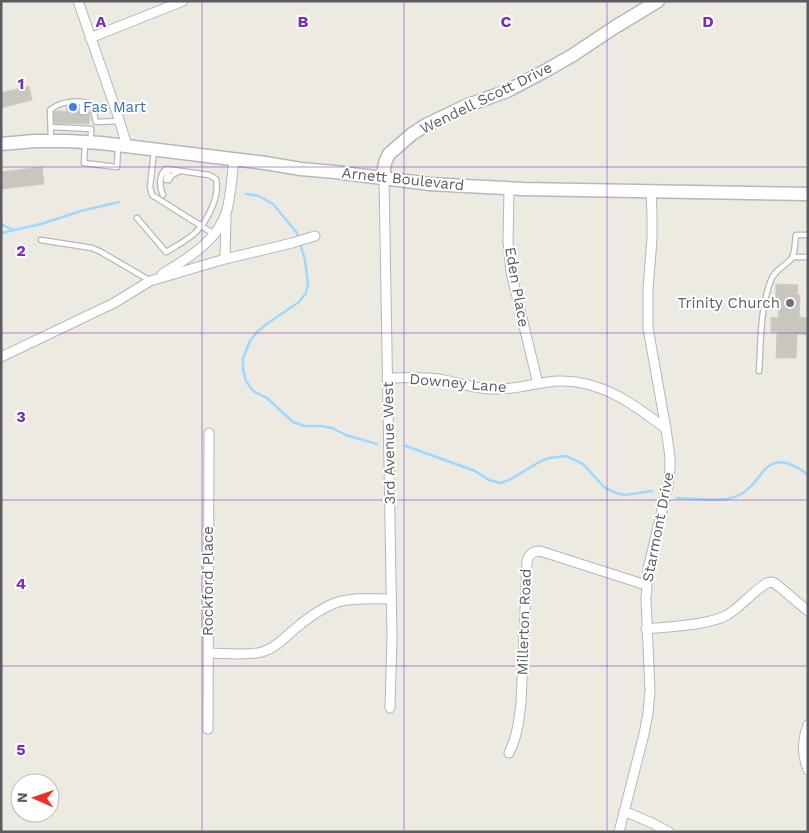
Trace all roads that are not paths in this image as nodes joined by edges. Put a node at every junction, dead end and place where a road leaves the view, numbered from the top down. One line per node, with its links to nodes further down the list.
1 (78, 1): 4 (street)
2 (183, 1): 4 (street)
3 (658, 1): 20 (main road, Wendell Scott Drive)
4 (90, 38): 9 (street)
5 (62, 103): 6 (lane); 7 (lane); 11 (lane)
6 (82, 103): 8 (lane); 10 (lane)
7 (62, 111)
8 (82, 112)
9 (119, 121): 10 (lane); 15 (street)
10 (96, 122): 12 (lane)
11 (51, 127): 12 (lane); 13 (lane)
12 (89, 138): 13 (main road, Arnett Boulevard); 15 (main road, Arnett Boulevard); 15 (lane)
13 (51, 141): 14 (main road, Arnett Boulevard)
14 (1, 144)
15 (123, 145): 16 (main road, Arnett Boulevard)
16 (155, 149): 17 (main road, Arnett Boulevard); 24 (lane)
17 (234, 159): 20 (main road, Arnett Boulevard); 25 (street)
18 (169, 170): 19 (lane); 19 (lane); 24 (lane)
19 (179, 171): 27 (lane)
20 (384, 178): 21 (main road, Arnett Boulevard); 38 (street, 3rd Avenue West)
21 (509, 188): 22 (main road, Arnett Boulevard); 39 (street, Eden Place)
22 (651, 191): 23 (main road, Arnett Boulevard); 40 (street, Starmont Drive)
23 (808, 194)
24 (161, 201): 27 (lane)
25 (227, 211): 28 (street); 34 (street)
26 (137, 218): 27 (lane)
27 (201, 226): 28 (lane)
28 (214, 234): 35 (street)
29 (808, 235): 32 (lane)
30 (312, 236): 34 (street)
31 (41, 240): 35 (lane)
32 (792, 257): 33 (lane); 37 (lane)
33 (808, 257)
34 (226, 259): 35 (street)
35 (150, 281): 36 (street)
36 (1, 357)
37 (759, 371)
38 (387, 378): 39 (street, Downey Lane); 43 (street, 3rd Avenue West)
39 (538, 384): 40 (street, Downey Lane)
40 (666, 429): 42 (street, Starmont Drive)
41 (209, 433): 46 (street, Rockford Place)
42 (646, 586): 45 (street, Starmont Drive); 50 (street, Millerton Road)
43 (392, 599): 46 (street); 47 (street, 3rd Avenue West)
44 (808, 611): 45 (street)
45 (646, 629): 52 (street, Starmont Drive)
46 (208, 653): 49 (street, Rockford Place)
47 (390, 708)
48 (808, 725): 51 (street)
49 (208, 729)
50 (509, 753)
51 (808, 770)
52 (624, 811): 53 (street, Starmont Drive); 54 (street)
53 (619, 832)
54 (669, 832)

